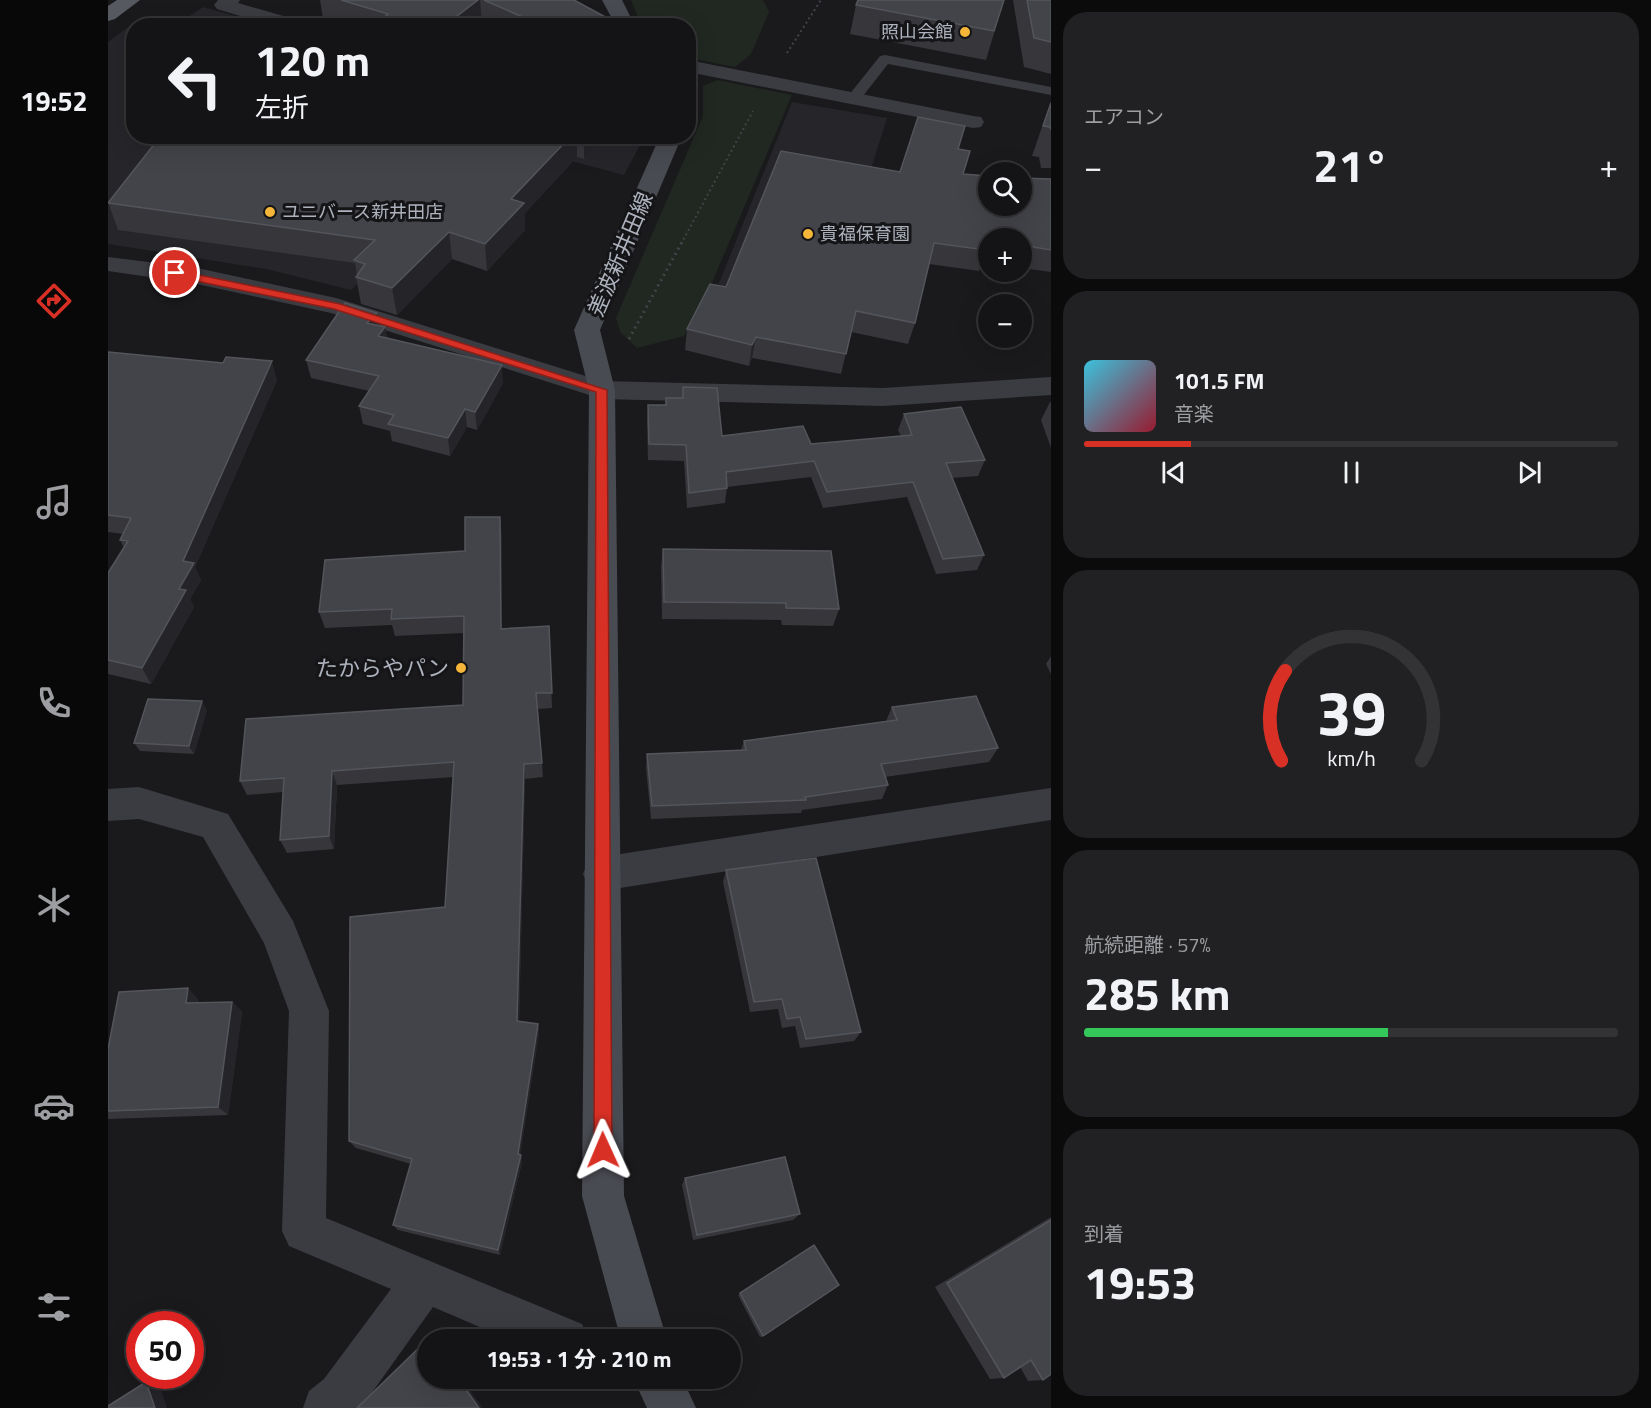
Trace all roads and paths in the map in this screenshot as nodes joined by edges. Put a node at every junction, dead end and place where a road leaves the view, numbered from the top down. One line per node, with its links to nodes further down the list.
1 (130, 0): 5 (main road)
2 (230, 0): 6 (street)
3 (612, 0): 7 (main road)
4 (821, 0): 9 (path)
5 (108, 15)
6 (270, 18)
7 (622, 18)
8 (696, 67): 9 (street)
9 (769, 81): 11 (street); 16 (path)
10 (1051, 92): 11 (lane)
11 (854, 98): 12 (street)
12 (973, 122)
13 (662, 144): 16 (main road, 差波新井田線)
14 (108, 264): 16 (street)
15 (1051, 386): 16 (street)
16 (602, 390): 19 (main road, 差波新井田線)
17 (1051, 804): 19 (street)
18 (108, 805): 20 (street)
19 (601, 874): 22 (main road, 差波新井田線)
20 (424, 1282): 21 (street); 24 (street)
21 (539, 1329)
22 (641, 1329)
23 (662, 1389): 25 (main road)
24 (326, 1408)
25 (673, 1408)

